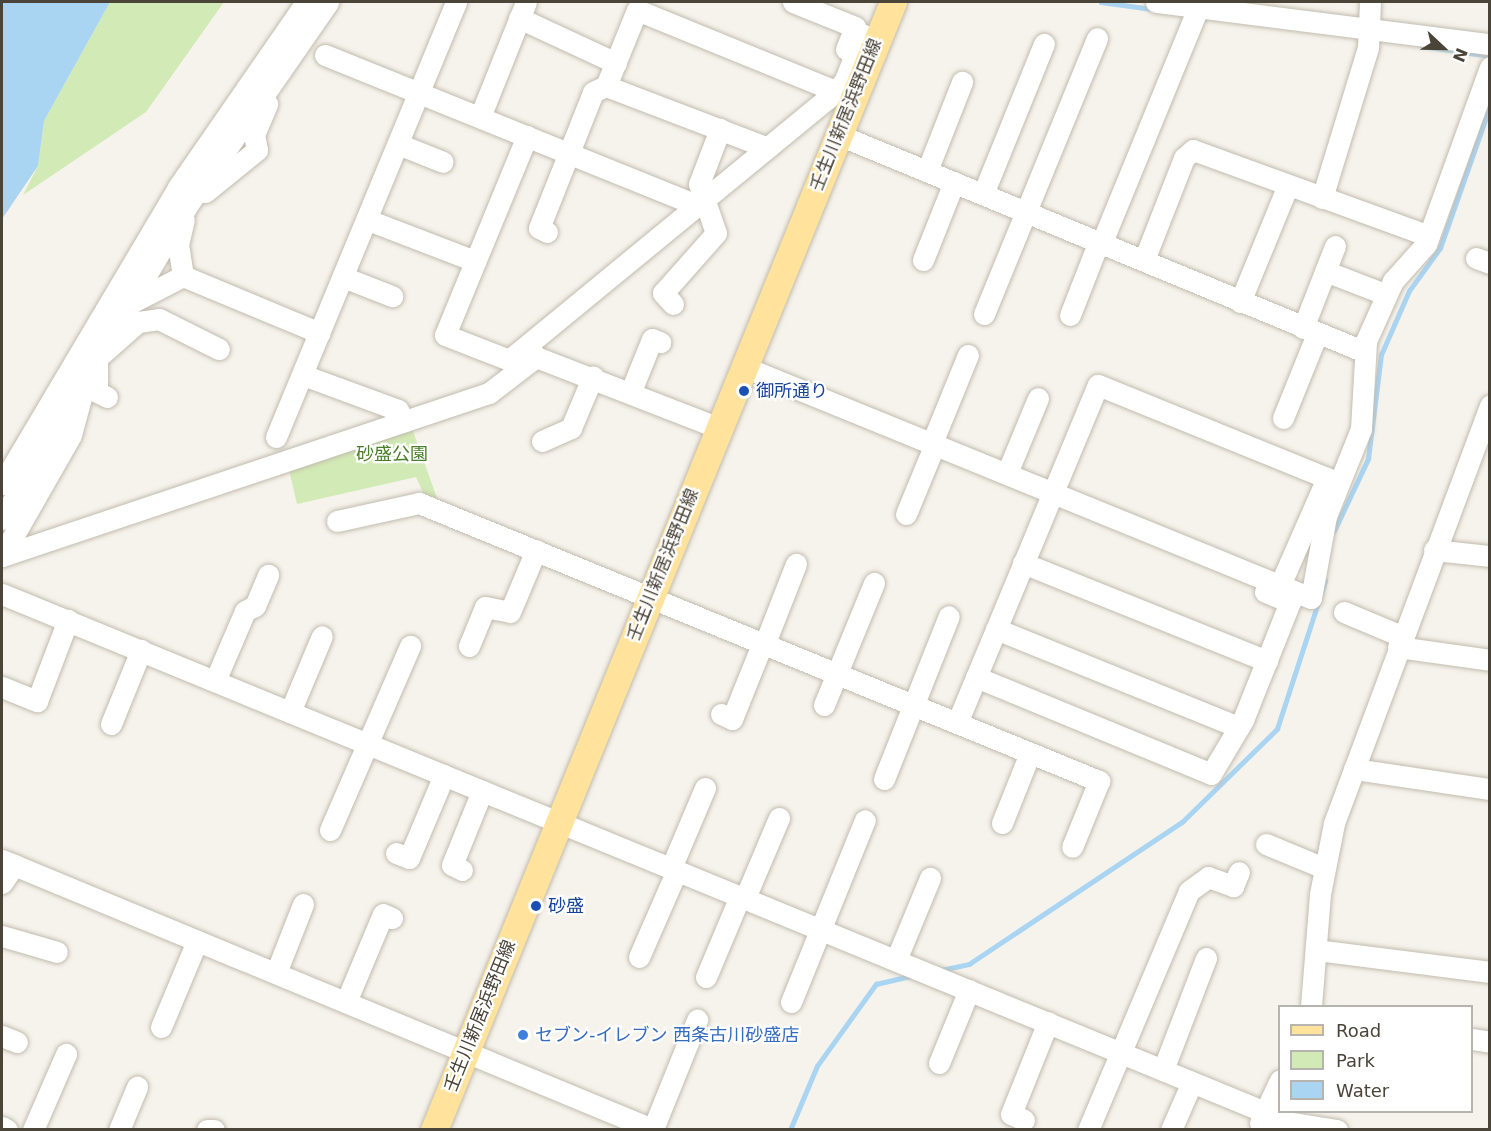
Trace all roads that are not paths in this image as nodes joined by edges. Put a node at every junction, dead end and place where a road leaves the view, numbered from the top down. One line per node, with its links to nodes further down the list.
1 (306, 2): 80 (street)
2 (327, 2): 37 (street)
3 (456, 2): 22 (street)
4 (793, 2): 21 (street)
5 (893, 2): 13 (main road, 壬生川新居浜野田線)
6 (1156, 2): 9 (street)
7 (1370, 2): 11 (street)
8 (653, 8): 17 (street); 21 (street)
9 (1198, 8): 11 (street); 42 (street)
10 (523, 10): 17 (street); 23 (street)
11 (1371, 28): 15 (street); 35 (street)
12 (1097, 38): 38 (street)
13 (877, 40): 21 (street); 25 (main road, 壬生川新居浜野田線)
14 (1044, 44): 34 (street)
15 (1490, 44)
16 (325, 55): 22 (street)
17 (616, 63): 20 (street)
18 (1490, 67): 41 (street)
19 (962, 82): 31 (street)
20 (606, 86): 24 (street); 29 (street)
21 (832, 90): 28 (street)
22 (419, 93): 23 (street); 27 (street)
23 (480, 117): 26 (street)
24 (720, 129): 28 (street); 36 (street)
25 (839, 135): 31 (street); 65 (main road, 壬生川新居浜野田線)
26 (527, 136): 29 (street); 45 (street)
27 (398, 144): 30 (street); 39 (street)
28 (768, 148): 36 (street)
29 (569, 154): 36 (street); 40 (street)
30 (443, 162)
31 (927, 171): 32 (street)
32 (954, 182): 34 (street); 44 (street)
33 (1288, 185): 35 (street); 46 (street); 52 (street)
34 (983, 194): 38 (street)
35 (1322, 198): 41 (street)
36 (701, 201): 54 (street); 61 (street)
37 (187, 207): 48 (street); 53 (street)
38 (1027, 211): 42 (street); 55 (street)
39 (368, 219): 45 (street); 49 (street)
40 (547, 232)
41 (1429, 236): 50 (street)
42 (1100, 241): 46 (street); 56 (street)
43 (1335, 246): 47 (street)
44 (923, 260)
45 (476, 261): 61 (street)
46 (1144, 261): 52 (street)
47 (1325, 271): 50 (street); 57 (street)
48 (183, 276): 53 (street); 58 (street)
49 (344, 277): 51 (street); 58 (street)
50 (1385, 294): 62 (street)
51 (392, 296)
52 (1240, 302): 57 (street)
53 (129, 304): 64 (street)
54 (673, 304)
55 (984, 314)
56 (1070, 315)
57 (1310, 331): 62 (street); 74 (street)
58 (320, 333): 66 (street)
59 (660, 342): 69 (street)
60 (219, 349): 64 (street)
61 (532, 352): 67 (street); 73 (street)
62 (1365, 352): 94 (street)
63 (968, 355): 78 (street)
64 (97, 358): 68 (street); 70 (street)
65 (744, 367): 75 (main road, 壬生川新居浜野田線); 78 (street)
66 (303, 375): 73 (street); 76 (street)
67 (593, 376): 69 (street); 77 (street)
68 (83, 381): 83 (street); 87 (street)
69 (631, 391): 75 (street)
70 (107, 397)
71 (1038, 398): 79 (street)
72 (1490, 405): 86 (street)
73 (403, 417): 87 (street)
74 (1283, 418)
75 (719, 428): 96 (main road, 壬生川新居浜野田線)
76 (276, 437)
77 (542, 441)
78 (934, 443): 79 (street); 82 (street)
79 (1007, 473): 81 (street)
80 (2, 484)
81 (1050, 497): 89 (street); 92 (street); 94 (street)
82 (906, 514)
83 (2, 519)
84 (337, 521): 85 (street)
85 (536, 550): 96 (street); 104 (street)
86 (1434, 550): 88 (street); 102 (street)
87 (2, 556)
88 (1490, 556)
89 (1023, 563): 100 (street); 108 (street)
90 (797, 564): 103 (street)
91 (267, 576): 111 (street)
92 (1251, 579): 94 (street); 108 (street)
93 (874, 583): 109 (street)
94 (1281, 584)
95 (2, 594): 99 (street)
96 (651, 596): 103 (street); 130 (main road, 壬生川新居浜野田線)
97 (1344, 612): 102 (street)
98 (949, 616): 114 (street)
99 (68, 620): 106 (street); 112 (street)
100 (996, 629): 110 (street); 119 (street)
101 (322, 636): 115 (street)
102 (1400, 642): 107 (street); 122 (street)
103 (764, 643): 109 (street); 116 (street)
104 (469, 645)
105 (410, 646): 120 (street)
106 (141, 650): 111 (street); 118 (street)
107 (1490, 660)
108 (1267, 661): 119 (street)
109 (837, 673): 113 (street); 114 (street)
110 (976, 677): 117 (street); 119 (street)
111 (215, 681): 115 (street)
112 (2, 687)
113 (824, 705)
114 (913, 705): 117 (street); 124 (street)
115 (290, 712): 120 (street)
116 (721, 714)
117 (957, 723): 121 (street)
118 (111, 724)
119 (1239, 727)
120 (369, 744): 123 (street); 132 (street)
121 (1030, 753): 131 (street); 134 (street)
122 (1354, 769): 126 (street); 137 (street)
123 (444, 775): 127 (street); 135 (street)
124 (884, 779)
125 (705, 788): 138 (street)
126 (1490, 789)
127 (482, 791): 130 (street); 139 (street)
128 (779, 818): 143 (street)
129 (865, 820): 146 (street)
130 (559, 822): 138 (street); 166 (main road, 壬生川新居浜野田線)
131 (1002, 823)
132 (330, 830)
133 (1266, 844): 137 (street)
134 (1072, 847)
135 (396, 853)
136 (8, 863): 142 (street); 148 (street)
137 (1324, 868): 149 (street)
138 (674, 869): 143 (street); 151 (street)
139 (462, 870)
140 (1239, 872): 167 (street)
141 (930, 878): 153 (street)
142 (2, 883)
143 (743, 897): 146 (street); 156 (street)
144 (303, 904): 155 (street)
145 (392, 918): 158 (street)
146 (821, 929): 153 (street); 159 (street)
147 (2, 936): 150 (street)
148 (197, 941): 155 (street); 163 (street)
149 (1316, 950): 154 (street); 160 (street)
150 (57, 952)
151 (639, 957)
152 (1206, 958): 170 (street)
153 (896, 960): 157 (street)
154 (1490, 972)
155 (276, 973): 158 (street)
156 (706, 977)
157 (969, 990): 162 (street); 169 (street)
158 (346, 1002): 166 (street)
159 (791, 1002)
160 (1311, 1005)
161 (697, 1020): 178 (street)
162 (1048, 1023): 167 (street); 174 (street)
163 (161, 1027)
164 (1473, 1039): 165 (street)
165 (1490, 1042)
166 (465, 1052): 178 (street); 183 (main road, 壬生川新居浜野田線)
167 (1120, 1052): 170 (street); 184 (street)
168 (66, 1054): 180 (street)
169 (939, 1064)
170 (1163, 1070): 171 (street)
171 (1192, 1082): 175 (street); 185 (street)
172 (1278, 1084): 175 (street)
173 (137, 1087): 177 (street)
174 (1024, 1120)
175 (1261, 1120): 186 (street)
176 (2, 1127): 179 (street)
177 (126, 1127)
178 (653, 1129)
179 (7, 1130)
180 (33, 1130)
181 (207, 1130): 182 (street)
182 (214, 1130)
183 (434, 1130)
184 (1088, 1130)
185 (1171, 1130)
186 (1337, 1130)

